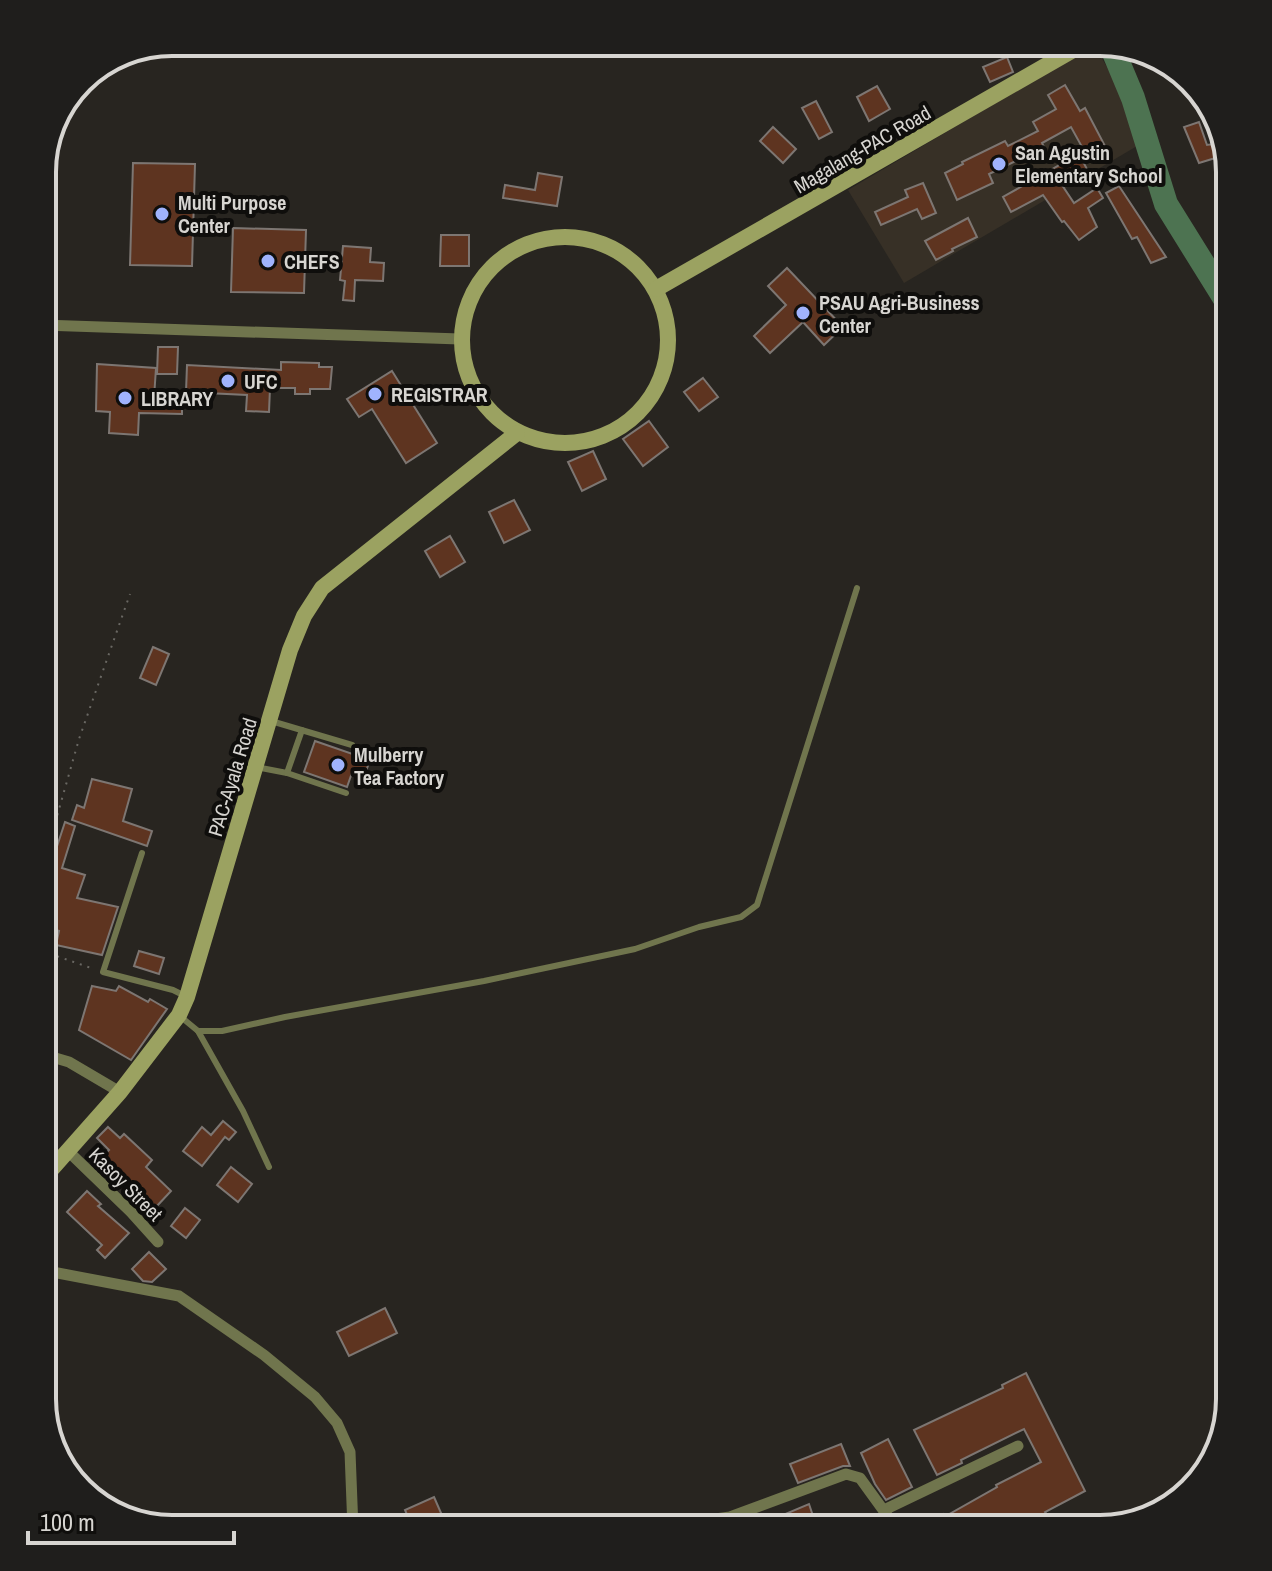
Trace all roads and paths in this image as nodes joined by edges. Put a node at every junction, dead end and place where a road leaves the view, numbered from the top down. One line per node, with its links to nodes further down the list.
1 (1063, 56): 2 (street, Magalang-PAC Road)
2 (656, 289): 4 (street); 5 (street)
3 (56, 325): 4 (street)
4 (460, 339): 5 (street)
5 (517, 433): 8 (street, PAC-Ayala Road)
6 (857, 588): 20 (lane)
7 (130, 594): 14 (path)
8 (269, 720): 9 (lane); 11 (street, PAC-Ayala Road)
9 (302, 730): 10 (lane); 12 (lane)
10 (352, 745)
11 (256, 767): 12 (lane); 18 (street, PAC-Ayala Road)
12 (287, 773): 13 (lane)
13 (346, 793)
14 (56, 820)
15 (142, 853): 17 (lane)
16 (56, 956): 17 (path)
17 (103, 972): 18 (lane)
18 (187, 997): 19 (street, PAC-Ayala Road)
19 (179, 1015): 20 (lane); 22 (street, PAC-Ayala Road)
20 (198, 1031): 25 (lane)
21 (56, 1058): 22 (street)
22 (120, 1092): 23 (street, PAC-Ayala Road)
23 (69, 1152): 24 (street, PAC-Ayala Road); 26 (street, Kasoy Street)
24 (56, 1165)
25 (269, 1167)
26 (158, 1242)
27 (56, 1273): 30 (street)
28 (1018, 1446): 29 (street)
29 (884, 1510): 31 (street); 32 (street)
30 (352, 1515)
31 (735, 1515)
32 (887, 1515)

